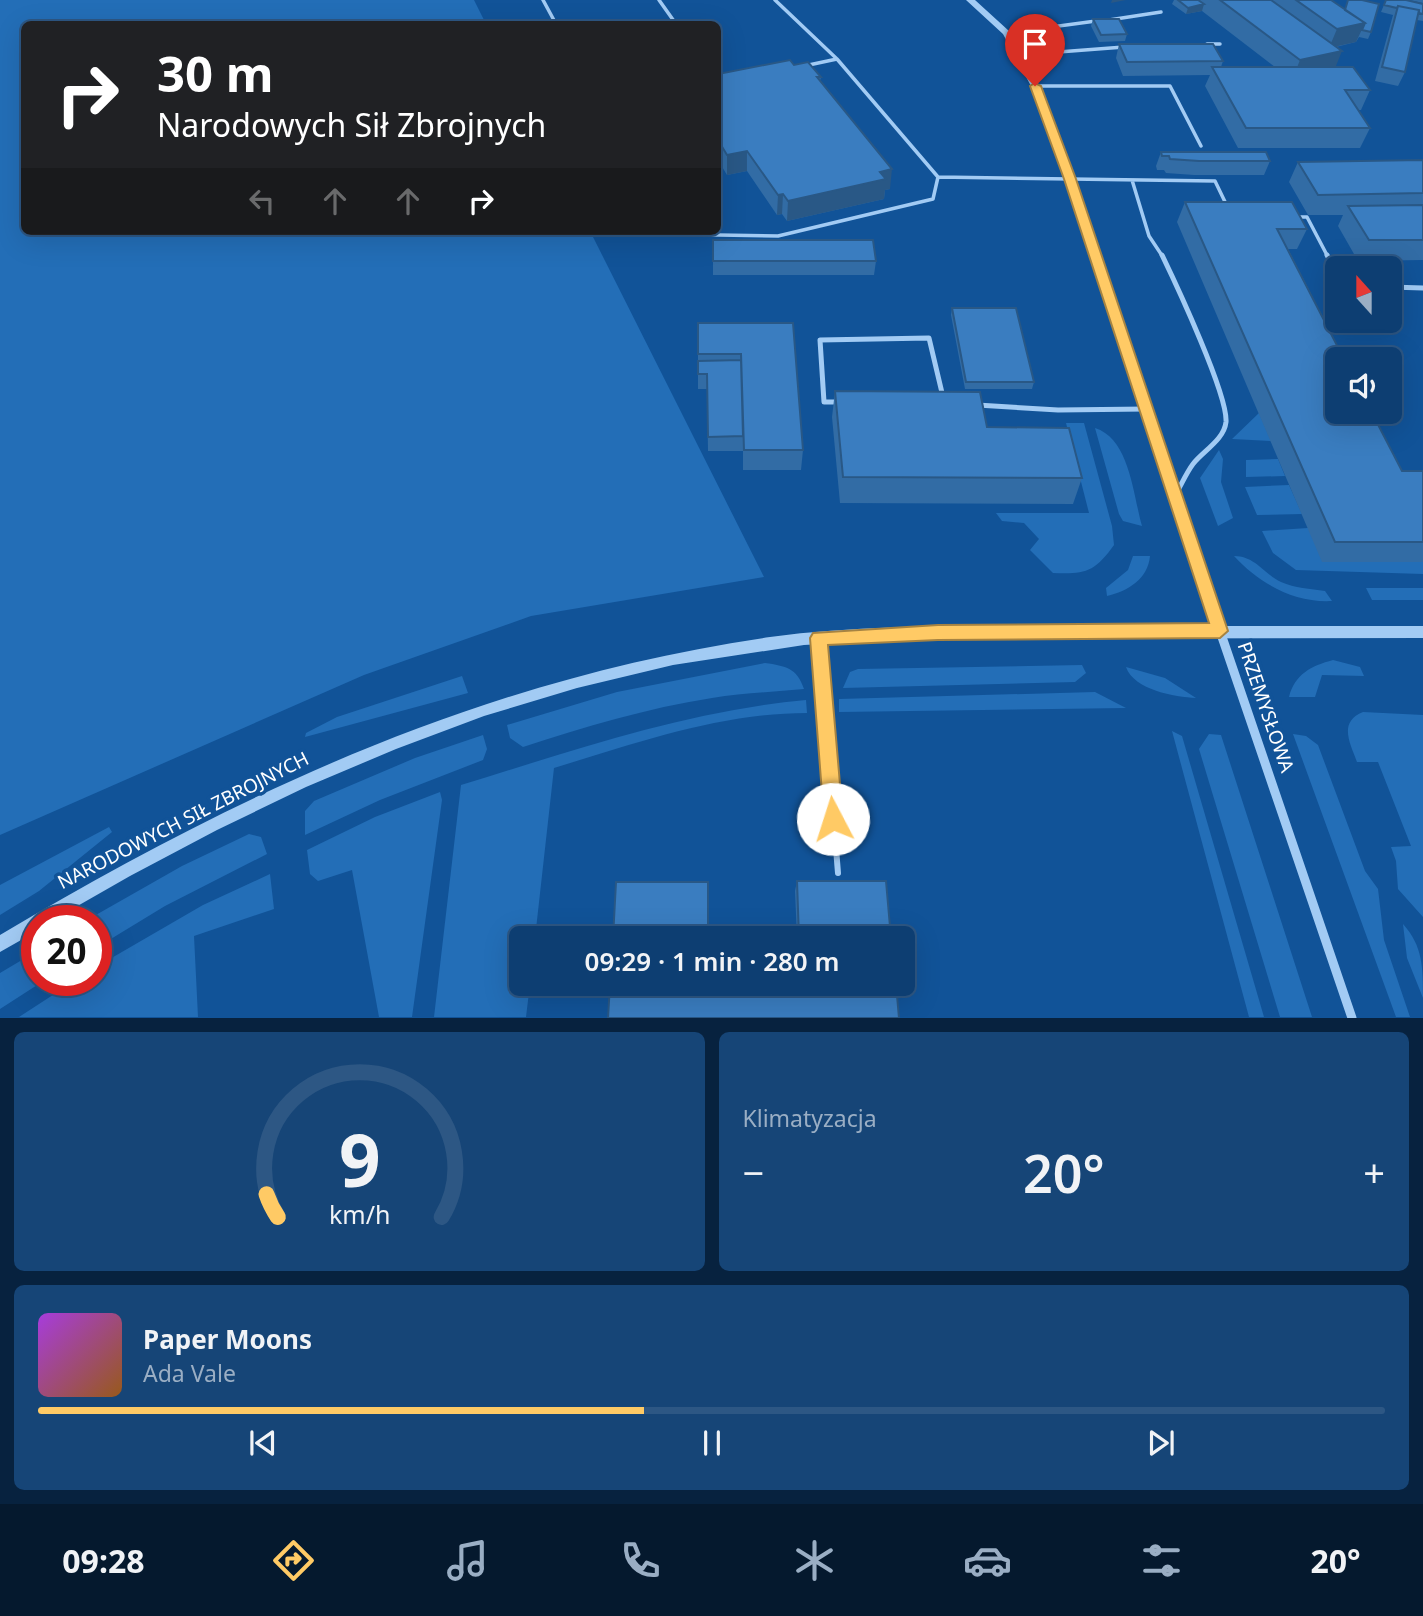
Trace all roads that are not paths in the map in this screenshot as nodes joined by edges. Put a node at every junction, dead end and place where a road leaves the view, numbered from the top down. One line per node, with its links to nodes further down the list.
1 (543, 0): 8 (lane)
2 (659, 0): 9 (lane)
3 (775, 0): 15 (lane)
4 (970, 0): 7 (street, PRZEMYSŁOWA)
5 (979, 0): 7 (street, PRZEMYSŁOWA)
6 (1161, 12): 10 (lane)
7 (993, 19): 10 (street, PRZEMYSŁOWA)
8 (554, 21)
9 (675, 21)
10 (1006, 33): 14 (street, PRZEMYSŁOWA)
11 (1220, 44): 12 (lane)
12 (1195, 45)
13 (1132, 47): 14 (lane)
14 (1019, 55): 17 (street, PRZEMYSŁOWA)
15 (837, 59): 16 (lane); 19 (lane)
16 (797, 67)
17 (1035, 86): 18 (lane); 20 (street, PRZEMYSŁOWA)
18 (1201, 146)
19 (938, 177): 20 (lane); 24 (lane)
20 (1070, 179): 21 (lane); 31 (street, PRZEMYSŁOWA)
21 (1132, 180): 22 (lane); 32 (lane)
22 (1233, 218)
23 (1295, 218): 25 (lane)
24 (691, 235)
25 (1328, 256)
26 (1402, 287): 27 (lane)
27 (1423, 288)
28 (851, 402): 29 (lane)
29 (931, 402)
30 (970, 404): 31 (lane)
31 (1146, 409): 32 (street, PRZEMYSŁOWA)
32 (1175, 495): 33 (street, PRZEMYSŁOWA)
33 (1220, 631): 34 (street, NARODOWYCH SIŁ ZBROJNYCH); 35 (street, NARODOWYCH SIŁ ZBROJNYCH); 40 (street, PRZEMYSŁOWA)
34 (1423, 632)
35 (819, 638): 36 (lane); 37 (street, NARODOWYCH SIŁ ZBROJNYCH)
36 (838, 873)
37 (66, 905)
38 (21, 931): 39 (street, NARODOWYCH SIŁ ZBROJNYCH)
39 (0, 944)
40 (1352, 1017)

